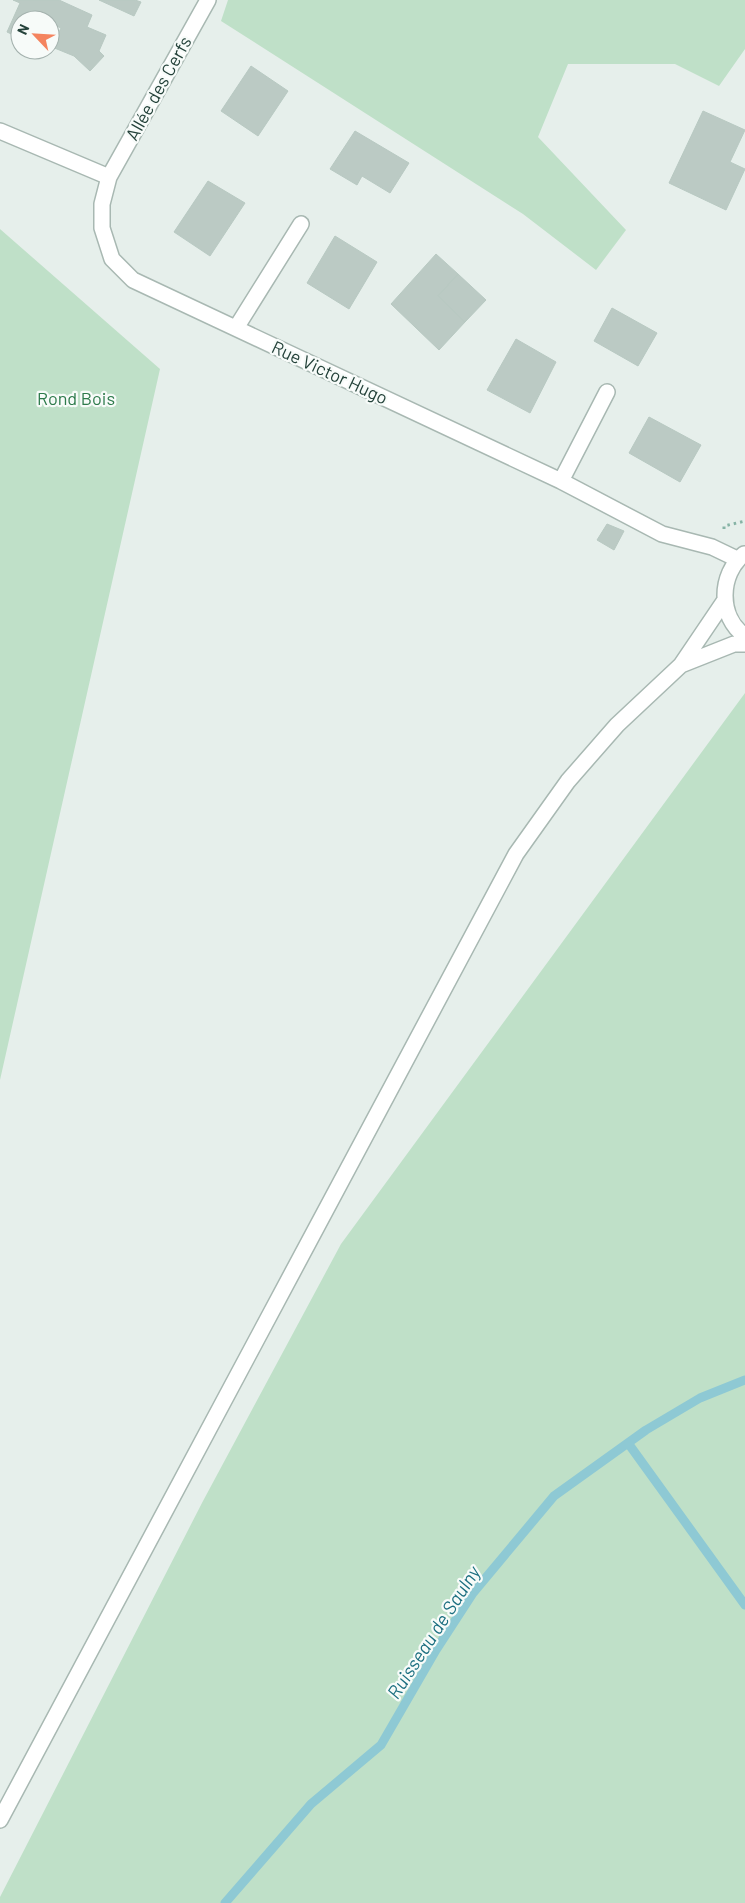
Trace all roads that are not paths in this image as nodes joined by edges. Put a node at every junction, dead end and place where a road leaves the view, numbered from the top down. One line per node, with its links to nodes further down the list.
1 (208, 0): 3 (street, Allée des Cerfs)
2 (0, 131): 3 (street)
3 (109, 177): 5 (street, Rue Victor Hugo)
4 (301, 224): 5 (street)
5 (236, 328): 7 (street, Rue Victor Hugo)
6 (607, 392): 7 (street)
7 (561, 481): 8 (street, Rue Victor Hugo)
8 (741, 556): 9 (street)
9 (725, 600): 10 (street); 12 (street)
10 (745, 636)
11 (745, 644): 12 (street)
12 (681, 666): 13 (street)
13 (0, 1820)

